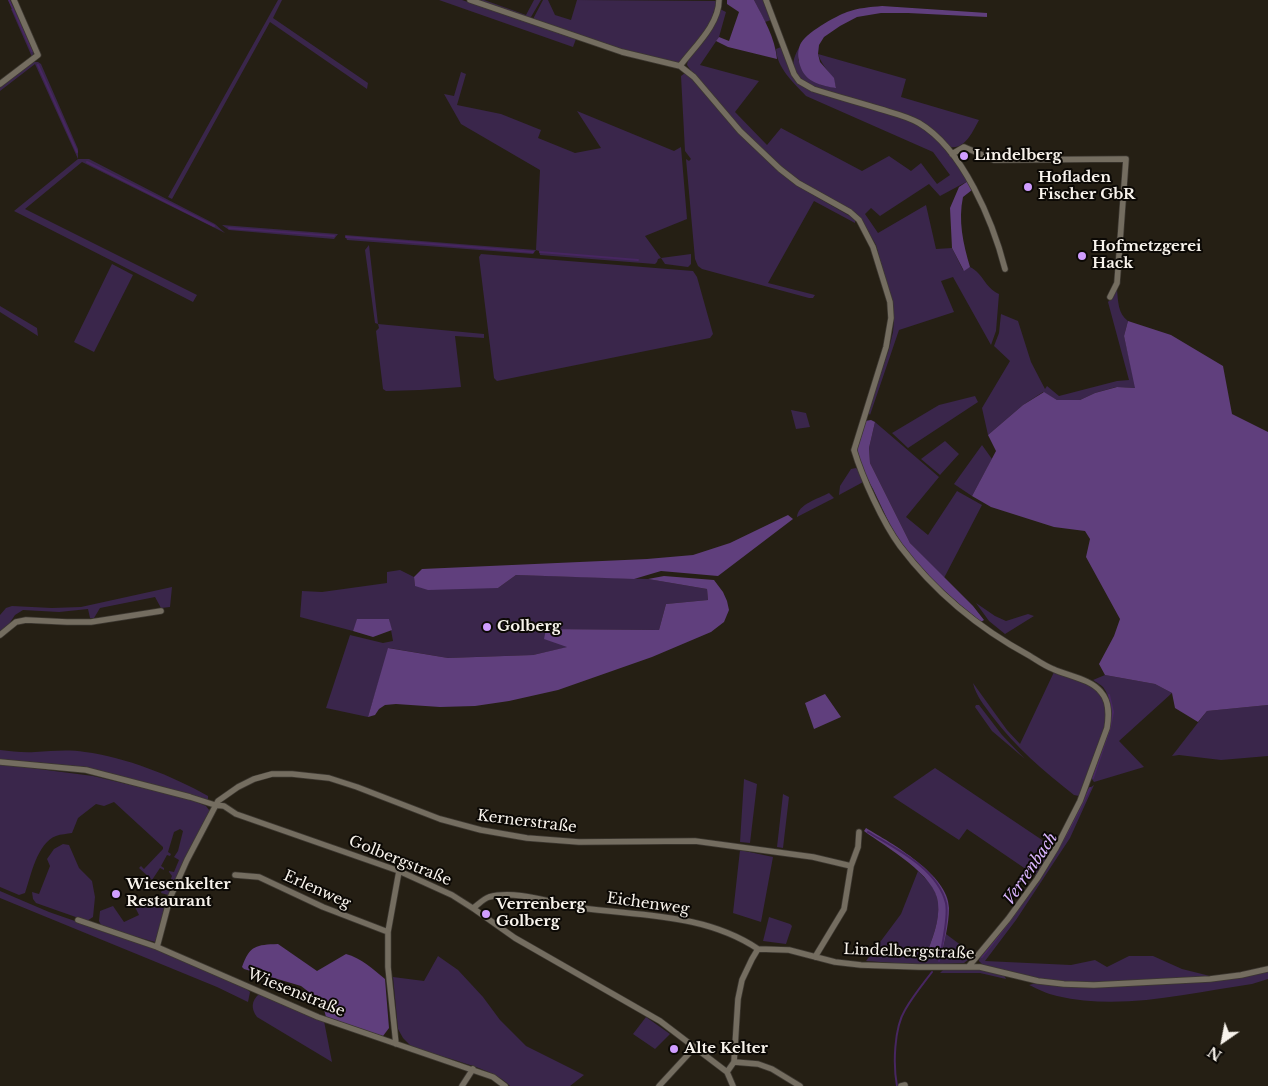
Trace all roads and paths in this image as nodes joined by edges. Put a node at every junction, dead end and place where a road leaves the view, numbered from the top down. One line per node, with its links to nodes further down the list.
1 (14, 0): 6 (street)
2 (470, 0): 5 (street)
3 (719, 0): 5 (street)
4 (766, 0): 7 (street)
5 (680, 66): 24 (street)
6 (0, 84)
7 (952, 154): 8 (street); 9 (street)
8 (1005, 269)
9 (1110, 297)
10 (161, 611): 11 (street)
11 (0, 635)
12 (0, 762): 13 (street, Golbergstraße)
13 (216, 805): 15 (street, Kernerstraße); 16 (street, Golbergstraße); 21 (street)
14 (859, 832): 15 (street)
15 (851, 866): 23 (street)
16 (399, 871): 18 (street, Golbergstraße); 20 (street)
17 (236, 875): 20 (street, Erlenweg)
18 (473, 908): 22 (street, Eichenweg); 27 (street, Golbergstraße)
19 (78, 920): 21 (street, Wiesenstraße)
20 (388, 932): 26 (street)
21 (157, 947): 26 (street, Wiesenstraße)
22 (758, 949): 23 (street, Lindelbergstraße); 28 (street)
23 (815, 957): 24 (street, Lindelbergstraße)
24 (969, 966): 25 (street, Lindelbergstraße)
25 (1268, 969)
26 (396, 1044): 29 (street, Wiesenstraße)
27 (695, 1047): 30 (street, Golbergstraße); 33 (street)
28 (734, 1062): 30 (street); 35 (street)
29 (473, 1069): 31 (street); 32 (street, Wiesenstraße)
30 (727, 1072): 34 (street, Golbergstraße)
31 (462, 1086)
32 (505, 1086)
33 (659, 1086)
34 (734, 1086)
35 (800, 1086)

